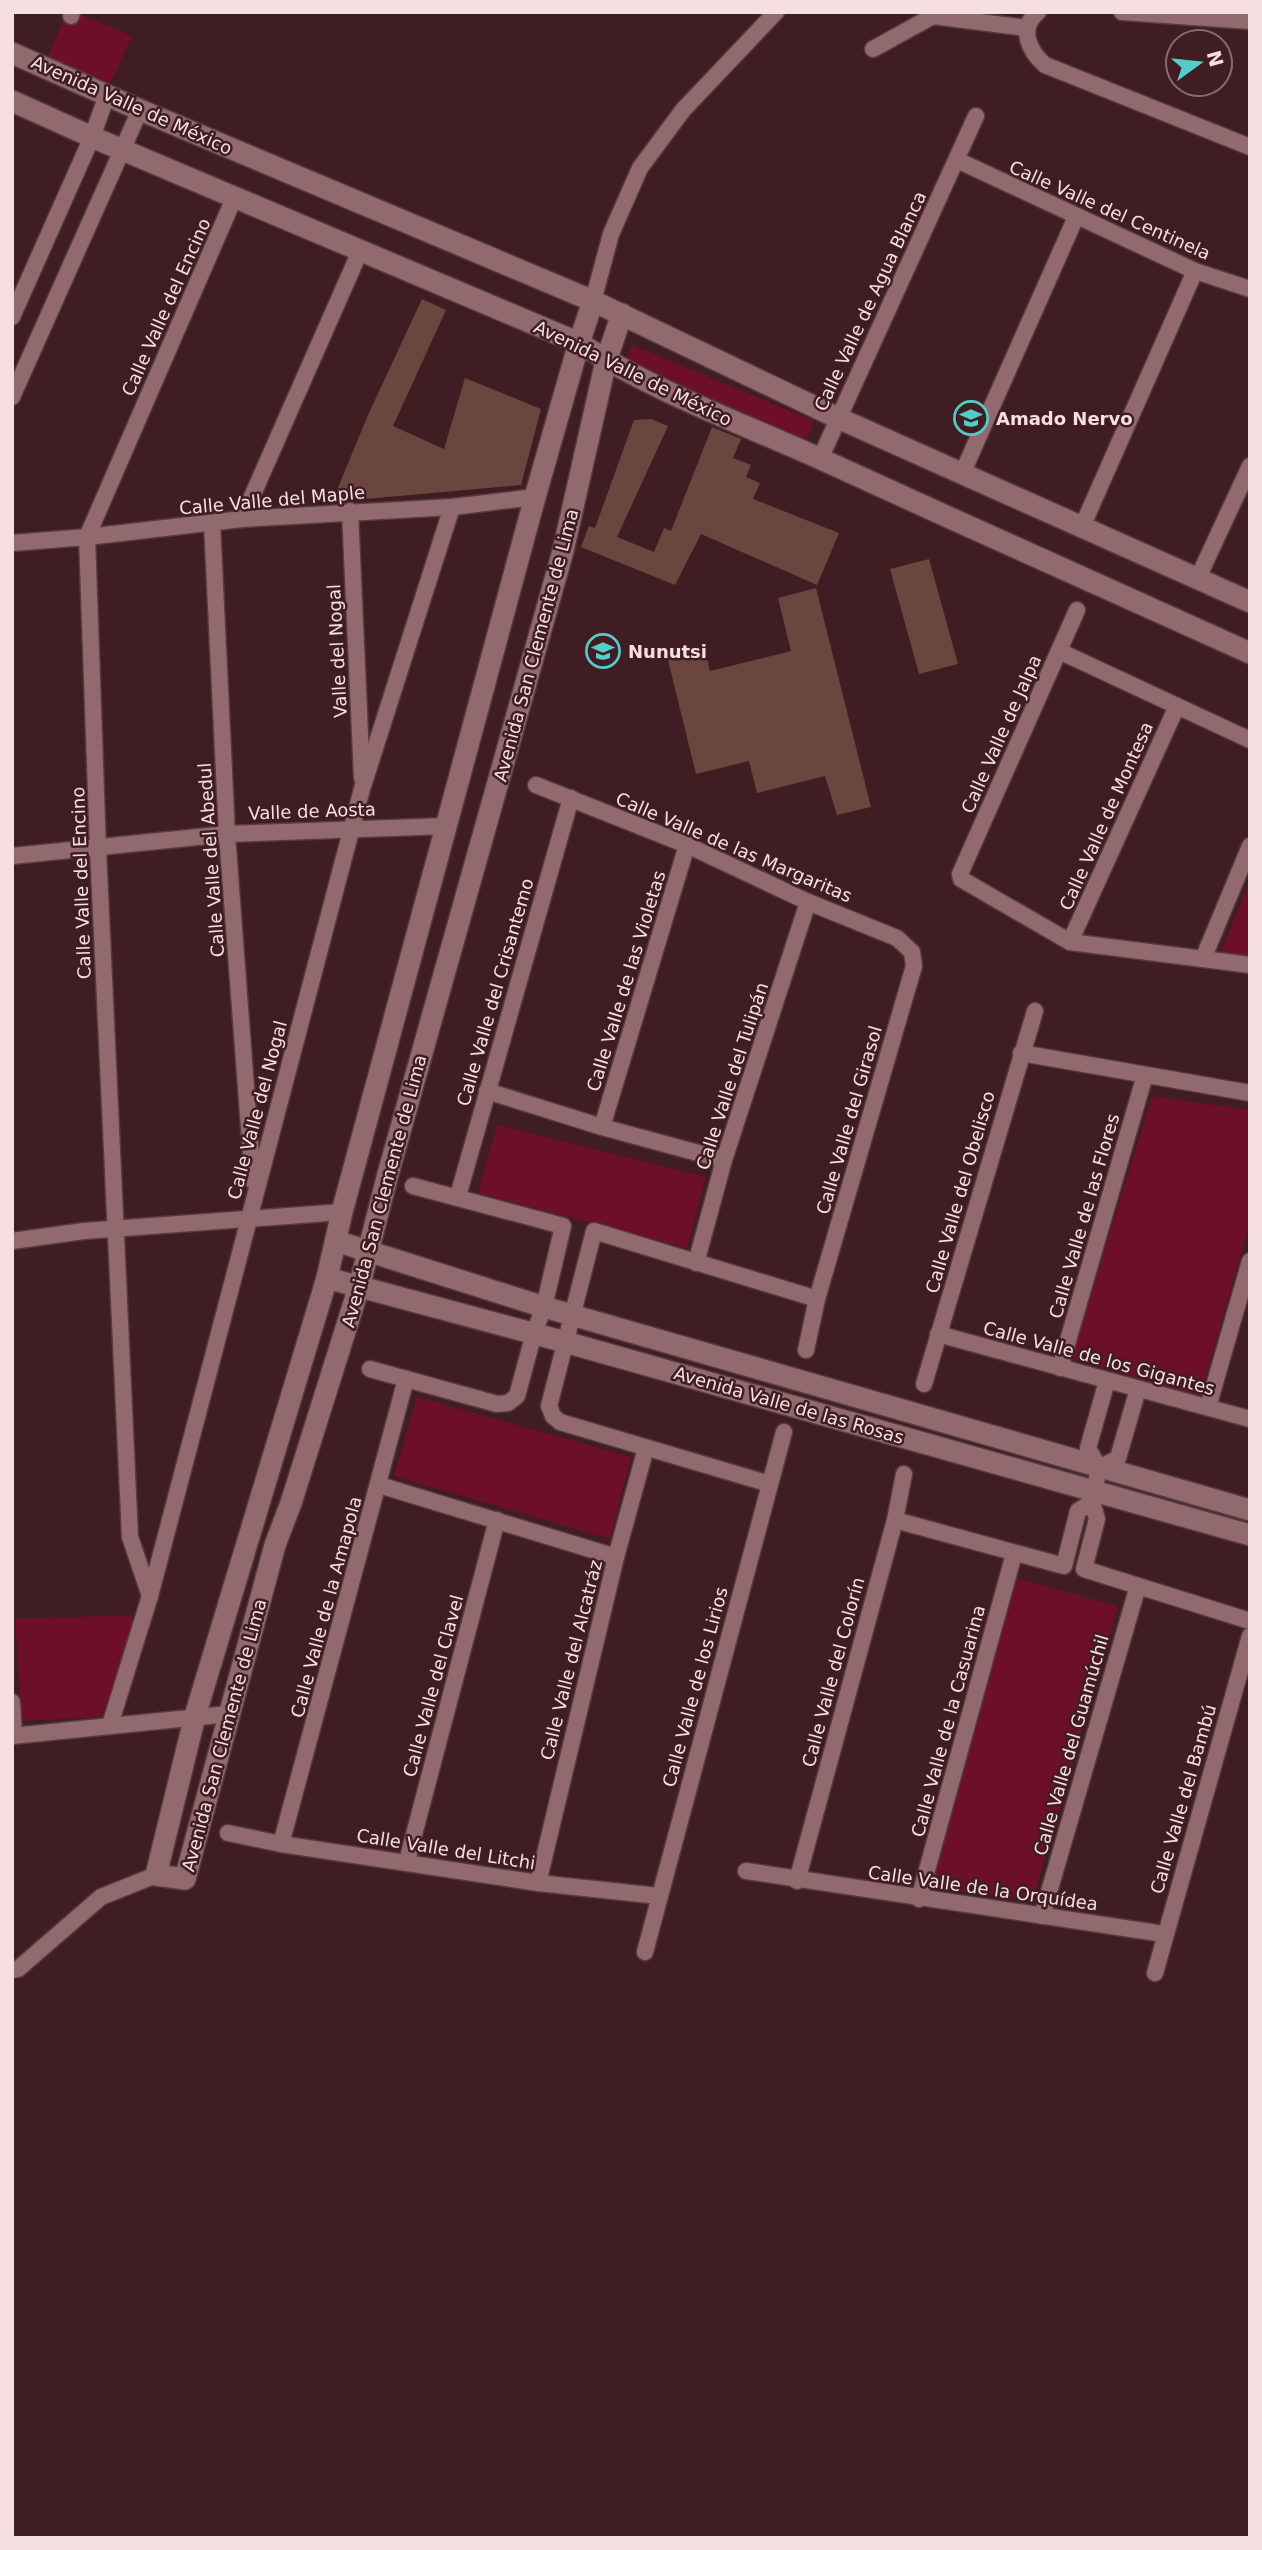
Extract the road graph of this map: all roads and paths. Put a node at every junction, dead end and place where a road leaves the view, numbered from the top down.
1 (776, 12) edge
2 (1038, 12) edge
3 (1122, 12) edge
4 (1250, 21) edge
5 (1027, 28) junction
6 (873, 49) dead end
7 (12, 53) edge
8 (107, 95) junction
9 (12, 101) edge
10 (140, 110) junction
11 (976, 116) dead end
12 (92, 137) junction
13 (1250, 147) edge
14 (123, 149) junction
15 (957, 160) junction
16 (235, 196) junction
17 (1076, 217) junction
18 (361, 249) junction
19 (1195, 271) junction
20 (1250, 289) edge
21 (593, 301) junction
22 (622, 314) junction
23 (12, 317) edge
24 (579, 343) junction
25 (606, 361) junction
26 (12, 397) edge
27 (838, 418) junction
28 (820, 459) junction
29 (1250, 466) edge
30 (962, 474) junction
31 (535, 497) junction
32 (452, 507) junction
33 (350, 511) junction
34 (242, 519) junction
35 (212, 523) junction
36 (1082, 527) junction
37 (87, 537) junction
38 (12, 543) edge
39 (1197, 580) junction
40 (1250, 602) edge
41 (1077, 610) dead end
42 (1059, 651) junction
43 (1250, 653) edge
44 (1177, 706) junction
45 (1250, 740) edge
46 (536, 785) dead end
47 (362, 789) junction
48 (571, 798) junction
49 (446, 825) junction
50 (353, 828) junction
51 (227, 834) junction
52 (687, 845) junction
53 (1250, 846) edge
54 (98, 849) junction
55 (12, 856) edge
56 (808, 902) junction
57 (1070, 942) junction
58 (912, 952) joint
59 (1203, 959) junction
60 (1250, 965) edge
61 (1035, 1011) dead end
62 (1021, 1053) junction
63 (1145, 1075) junction
64 (487, 1091) junction
65 (1250, 1093) edge
66 (602, 1127) junction
67 (724, 1160) junction
68 (413, 1186) dead end
69 (254, 1195) junction
70 (458, 1196) junction
71 (342, 1212) junction
72 (248, 1218) junction
73 (115, 1228) junction
74 (12, 1241) edge
75 (336, 1241) junction
76 (369, 1252) junction
77 (1250, 1261) edge
78 (696, 1263) junction
79 (327, 1278) junction
80 (359, 1287) junction
81 (817, 1299) junction
82 (544, 1307) junction
83 (573, 1315) junction
84 (534, 1333) junction
85 (939, 1334) junction
86 (565, 1342) junction
87 (806, 1350) dead end
88 (1060, 1368) junction
89 (370, 1369) dead end
90 (406, 1379) junction
91 (1107, 1381) junction
92 (924, 1384) dead end
93 (1138, 1389) junction
94 (1208, 1407) junction
95 (1250, 1419) edge
96 (784, 1432) dead end
97 (646, 1448) junction
98 (1099, 1468) junction
99 (904, 1474) dead end
100 (770, 1483) junction
101 (379, 1485) junction
102 (1092, 1497) junction
103 (1250, 1510) edge
104 (497, 1520) junction
105 (895, 1520) junction
106 (1250, 1535) edge
107 (1014, 1554) junction
108 (616, 1557) junction
109 (1138, 1586) junction
110 (149, 1596) junction
111 (1250, 1621) edge
112 (1250, 1636) edge
113 (12, 1702) edge
114 (229, 1714) junction
115 (195, 1716) junction
116 (110, 1726) junction
117 (13, 1735) edge
118 (228, 1833) dead end
119 (281, 1844) junction
120 (407, 1861) junction
121 (746, 1871) dead end
122 (156, 1875) junction
123 (797, 1881) junction
124 (538, 1883) junction
125 (659, 1896) junction
126 (919, 1899) junction
127 (1042, 1916) junction
128 (1164, 1934) junction
129 (645, 1952) dead end
130 (12, 1970) edge
131 (1155, 1973) dead end

1 - 21 street
2 - 5 street
3 - 4 street
5 - 6 street
5 - 13 street
7 - 8 street, Avenida Valle de México
8 - 10 street, Avenida Valle de México
8 - 12 street
9 - 12 street, Avenida Valle de México
10 - 14 street
10 - 21 street, Avenida Valle de México
11 - 15 street, Calle Valle de Agua Blanca
12 - 14 street, Avenida Valle de México
12 - 23 street
14 - 16 street, Avenida Valle de México
14 - 26 street
15 - 17 street, Calle Valle del Centinela
15 - 27 street, Calle Valle de Agua Blanca
16 - 18 street, Avenida Valle de México
16 - 37 street, Calle Valle del Encino
17 - 19 street, Calle Valle del Centinela
17 - 30 street
18 - 24 street, Avenida Valle de México
18 - 34 street
19 - 20 street, Calle Valle del Centinela
19 - 36 street
21 - 22 street, Avenida Valle de México
21 - 24 street, Avenida San Clemente de Lima
22 - 25 street, Avenida San Clemente de Lima
22 - 27 street, Avenida Valle de México
24 - 25 street, Avenida Valle de México
24 - 31 street, Avenida San Clemente de Lima
25 - 28 street, Avenida Valle de México
25 - 76 street, Avenida San Clemente de Lima
27 - 28 street, Calle Valle de Agua Blanca
27 - 30 street, Avenida Valle de México
28 - 43 street, Avenida Valle de México
29 - 39 street
30 - 36 street, Avenida Valle de México
31 - 32 street, Calle Valle del Maple
31 - 49 street, Avenida San Clemente de Lima
32 - 33 street, Calle Valle del Maple
32 - 47 street, Calle Valle del Nogal
33 - 34 street, Calle Valle del Maple
33 - 47 street, Valle del Nogal
34 - 35 street, Calle Valle del Maple
35 - 37 street, Calle Valle del Maple
35 - 51 street, Calle Valle del Abedul
36 - 39 street, Avenida Valle de México
37 - 38 street, Calle Valle del Maple
37 - 54 street, Calle Valle del Encino
39 - 40 street, Avenida Valle de México
41 - 42 street, Calle Valle de Jalpa
42 - 44 street
42 - 57 street, Calle Valle de Jalpa
44 - 45 street
44 - 57 street, Calle Valle de Montesa
46 - 48 street, Calle Valle de las Margaritas
47 - 50 street, Calle Valle del Nogal
48 - 52 street, Calle Valle de las Margaritas
48 - 64 street, Calle Valle del Crisantemo
49 - 50 street, Valle de Aosta
49 - 71 street, Avenida San Clemente de Lima
50 - 51 street, Valle de Aosta
50 - 69 street, Calle Valle del Nogal
51 - 54 street, Valle de Aosta
51 - 69 street, Calle Valle del Abedul
52 - 56 street, Calle Valle de las Margaritas
52 - 66 street, Calle Valle de las Violetas
53 - 59 street
54 - 55 street, Valle de Aosta
54 - 73 street, Calle Valle del Encino
56 - 58 street, Calle Valle de las Margaritas
56 - 67 street, Calle Valle del Tulipán
57 - 59 street
58 - 81 street, Calle Valle del Girasol
59 - 60 street
61 - 62 street, Calle Valle del Obelisco
62 - 63 street
62 - 85 street, Calle Valle del Obelisco
63 - 65 street
63 - 88 street, Calle Valle de las Flores
64 - 66 street
64 - 70 street, Calle Valle del Crisantemo
66 - 67 street
67 - 78 street, Calle Valle del Tulipán
68 - 70 street
69 - 72 street, Calle Valle del Nogal
70 - 82 street
71 - 72 street
71 - 75 street, Avenida San Clemente de Lima
72 - 73 street
72 - 110 street, Calle Valle del Nogal
73 - 74 street
73 - 110 street, Calle Valle del Encino
75 - 76 street, Avenida Valle de las Rosas
75 - 79 street, Avenida San Clemente de Lima
76 - 80 street, Avenida San Clemente de Lima
76 - 82 street, Avenida Valle de las Rosas
77 - 94 street
78 - 81 street
78 - 83 street
79 - 80 street, Avenida Valle de las Rosas
79 - 115 street, Avenida San Clemente de Lima
80 - 84 street, Avenida Valle de las Rosas
80 - 114 street, Avenida San Clemente de Lima
81 - 87 street, Calle Valle del Girasol
82 - 83 street, Avenida Valle de las Rosas
82 - 84 street
83 - 86 street
83 - 98 street, Avenida Valle de las Rosas
84 - 86 street, Avenida Valle de las Rosas
84 - 90 street
85 - 88 street, Calle Valle de los Gigantes
85 - 92 street, Calle Valle del Obelisco
86 - 97 street
86 - 102 street, Avenida Valle de las Rosas
88 - 91 street, Calle Valle de los Gigantes
89 - 90 street
90 - 101 street, Calle Valle de la Amapola
91 - 93 street, Calle Valle de los Gigantes
91 - 98 street
93 - 94 street, Calle Valle de los Gigantes
93 - 98 street
94 - 95 street, Calle Valle de los Gigantes
96 - 100 street, Calle Valle de los Lirios
97 - 100 street
97 - 108 street, Calle Valle del Alcatráz
98 - 102 street
98 - 103 street, Avenida Valle de las Rosas
99 - 105 street, Calle Valle del Colorín
100 - 125 street, Calle Valle de los Lirios
101 - 104 street
101 - 119 street, Calle Valle de la Amapola
102 - 106 street, Avenida Valle de las Rosas
102 - 107 street
102 - 109 street
104 - 108 street
104 - 120 street, Calle Valle del Clavel
105 - 107 street
105 - 123 street, Calle Valle del Colorín
107 - 126 street, Calle Valle de la Casuarina
108 - 124 street, Calle Valle del Alcatráz
109 - 111 street
109 - 127 street, Calle Valle del Guamúchil
110 - 116 street, Calle Valle del Nogal
112 - 128 street, Calle Valle del Bambú
113 - 117 street
114 - 115 street
114 - 122 street, Avenida San Clemente de Lima
115 - 116 street
115 - 122 street, Avenida San Clemente de Lima
116 - 117 street
118 - 119 street, Calle Valle del Litchi
119 - 120 street, Calle Valle del Litchi
120 - 124 street, Calle Valle del Litchi
121 - 123 street, Calle Valle de la Orquídea
122 - 130 street
123 - 126 street, Calle Valle de la Orquídea
124 - 125 street, Calle Valle del Litchi
125 - 129 street, Calle Valle de los Lirios
126 - 127 street, Calle Valle de la Orquídea
127 - 128 street, Calle Valle de la Orquídea
128 - 131 street, Calle Valle del Bambú

